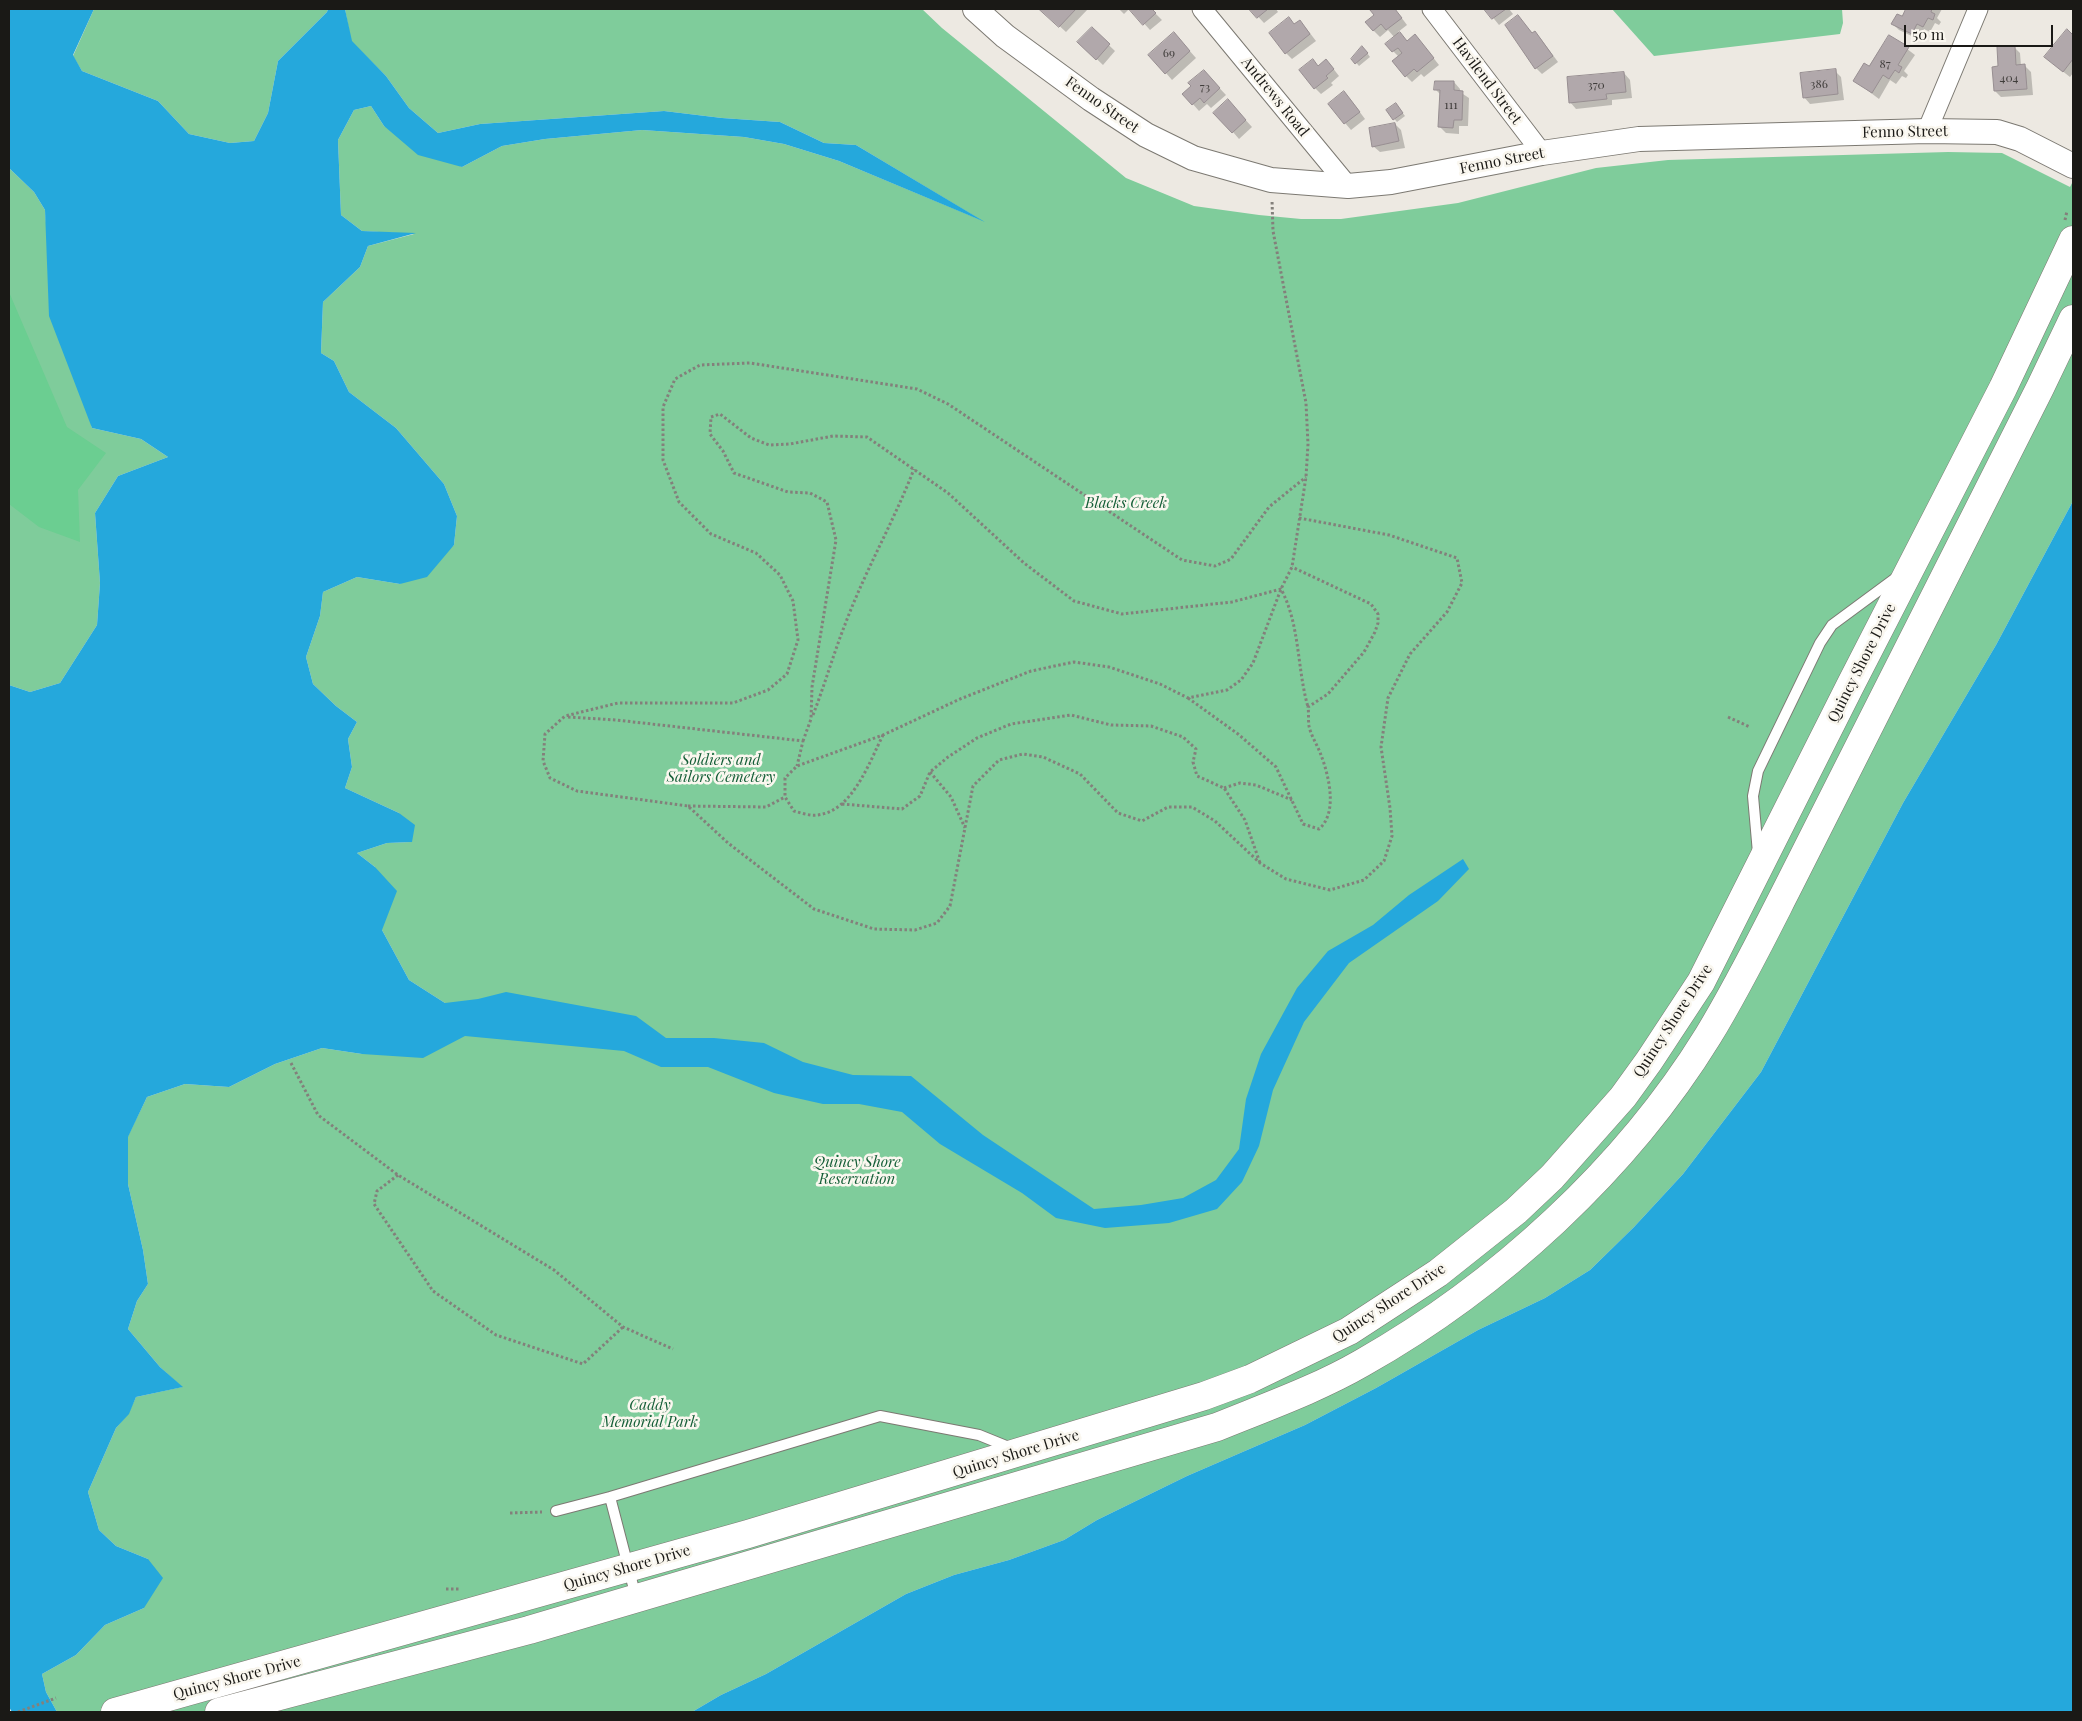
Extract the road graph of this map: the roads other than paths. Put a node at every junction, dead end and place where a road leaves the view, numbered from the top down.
1 (975, 9) edge
2 (1202, 9) edge
3 (1432, 9) edge
4 (1978, 9) edge
5 (1927, 130) junction
6 (1542, 153) junction
7 (2073, 166) edge
8 (1348, 186) junction
9 (2068, 234) edge
10 (2073, 319) edge
11 (1912, 566) junction
12 (1759, 868) junction
13 (1021, 1452) junction
14 (610, 1497) junction
15 (556, 1511) road end
16 (628, 1568) junction
17 (636, 1598) junction
18 (114, 1712) edge
19 (219, 1712) edge

1 - 8 street, Fenno Street
2 - 8 street, Andrews Road
3 - 6 street, Havilend Street
4 - 5 street
5 - 6 street, Fenno Street
5 - 7 street, Fenno Street
6 - 8 street, Fenno Street
9 - 11 main road, Quincy Shore Drive
10 - 17 main road, Quincy Shore Drive
11 - 12 main road, Quincy Shore Drive
11 - 12 lane
12 - 13 main road, Quincy Shore Drive
13 - 14 lane
13 - 16 main road, Quincy Shore Drive
14 - 15 lane
14 - 16 lane
16 - 17 lane
16 - 18 main road, Quincy Shore Drive
17 - 19 main road, Quincy Shore Drive

